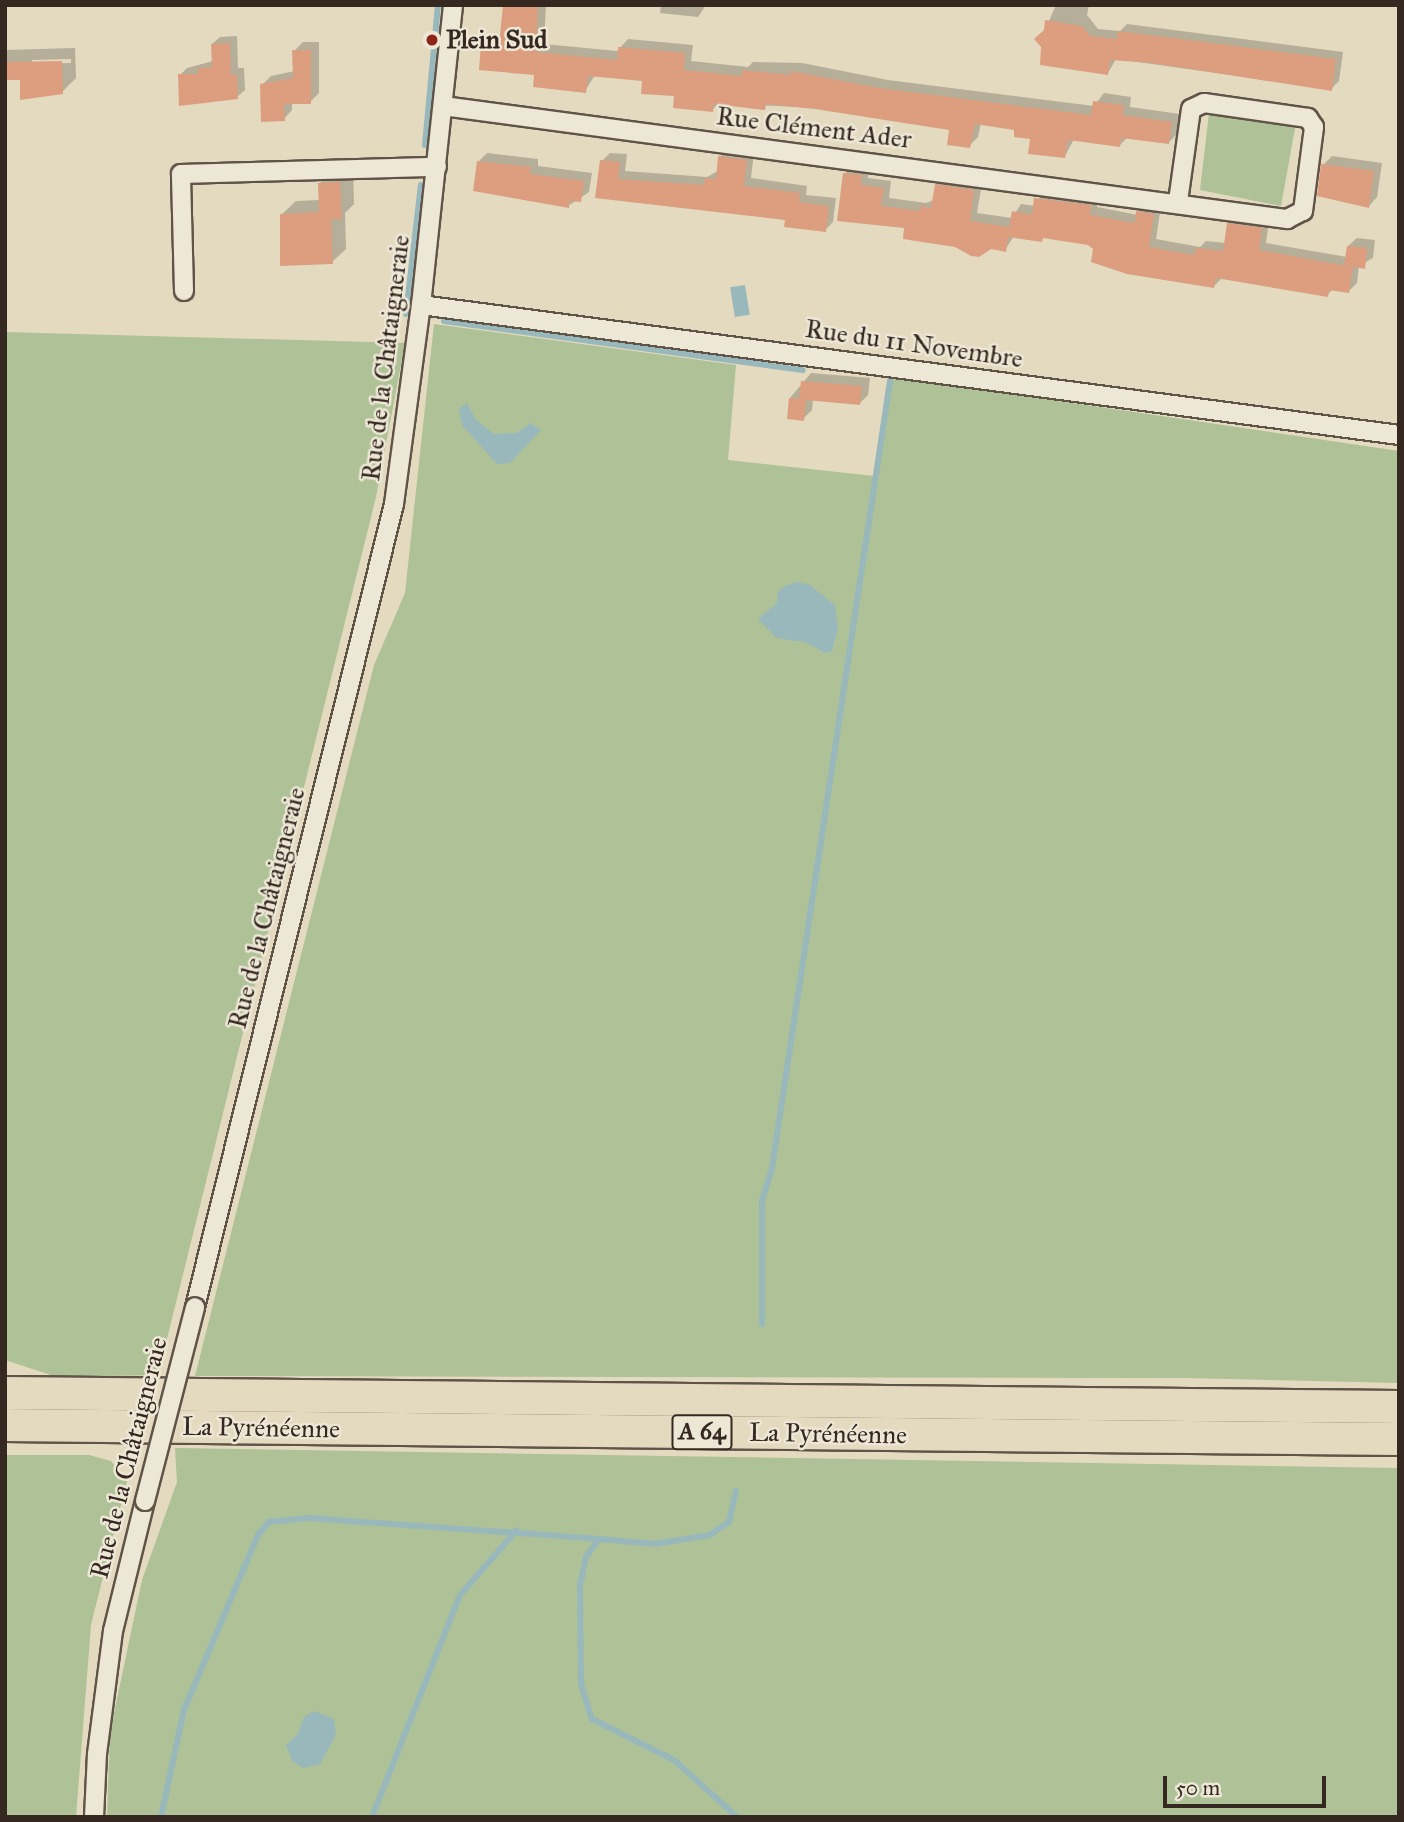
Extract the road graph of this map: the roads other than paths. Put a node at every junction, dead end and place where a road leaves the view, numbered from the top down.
1 (453, 5) edge
2 (443, 106) junction
3 (436, 167) junction
4 (1178, 202) junction
5 (184, 291) dead end
6 (421, 305) junction
7 (1399, 435) edge
8 (5, 1393) edge
9 (1399, 1407) edge
10 (5, 1425) edge
11 (1399, 1439) edge
12 (94, 1817) edge

1 - 2 street, Rue de la Châtaigneraie
2 - 3 street, Rue de la Châtaigneraie
2 - 4 street, Rue Clément Ader
3 - 5 street
3 - 6 street, Rue de la Châtaigneraie
4 - 4 street, Rue Clément Ader
6 - 7 street, Rue du 11 Novembre
6 - 12 street, Rue de la Châtaigneraie, bridge
8 - 9 highway, La Pyrénéenne / A 64
10 - 11 highway, La Pyrénéenne / A 64

